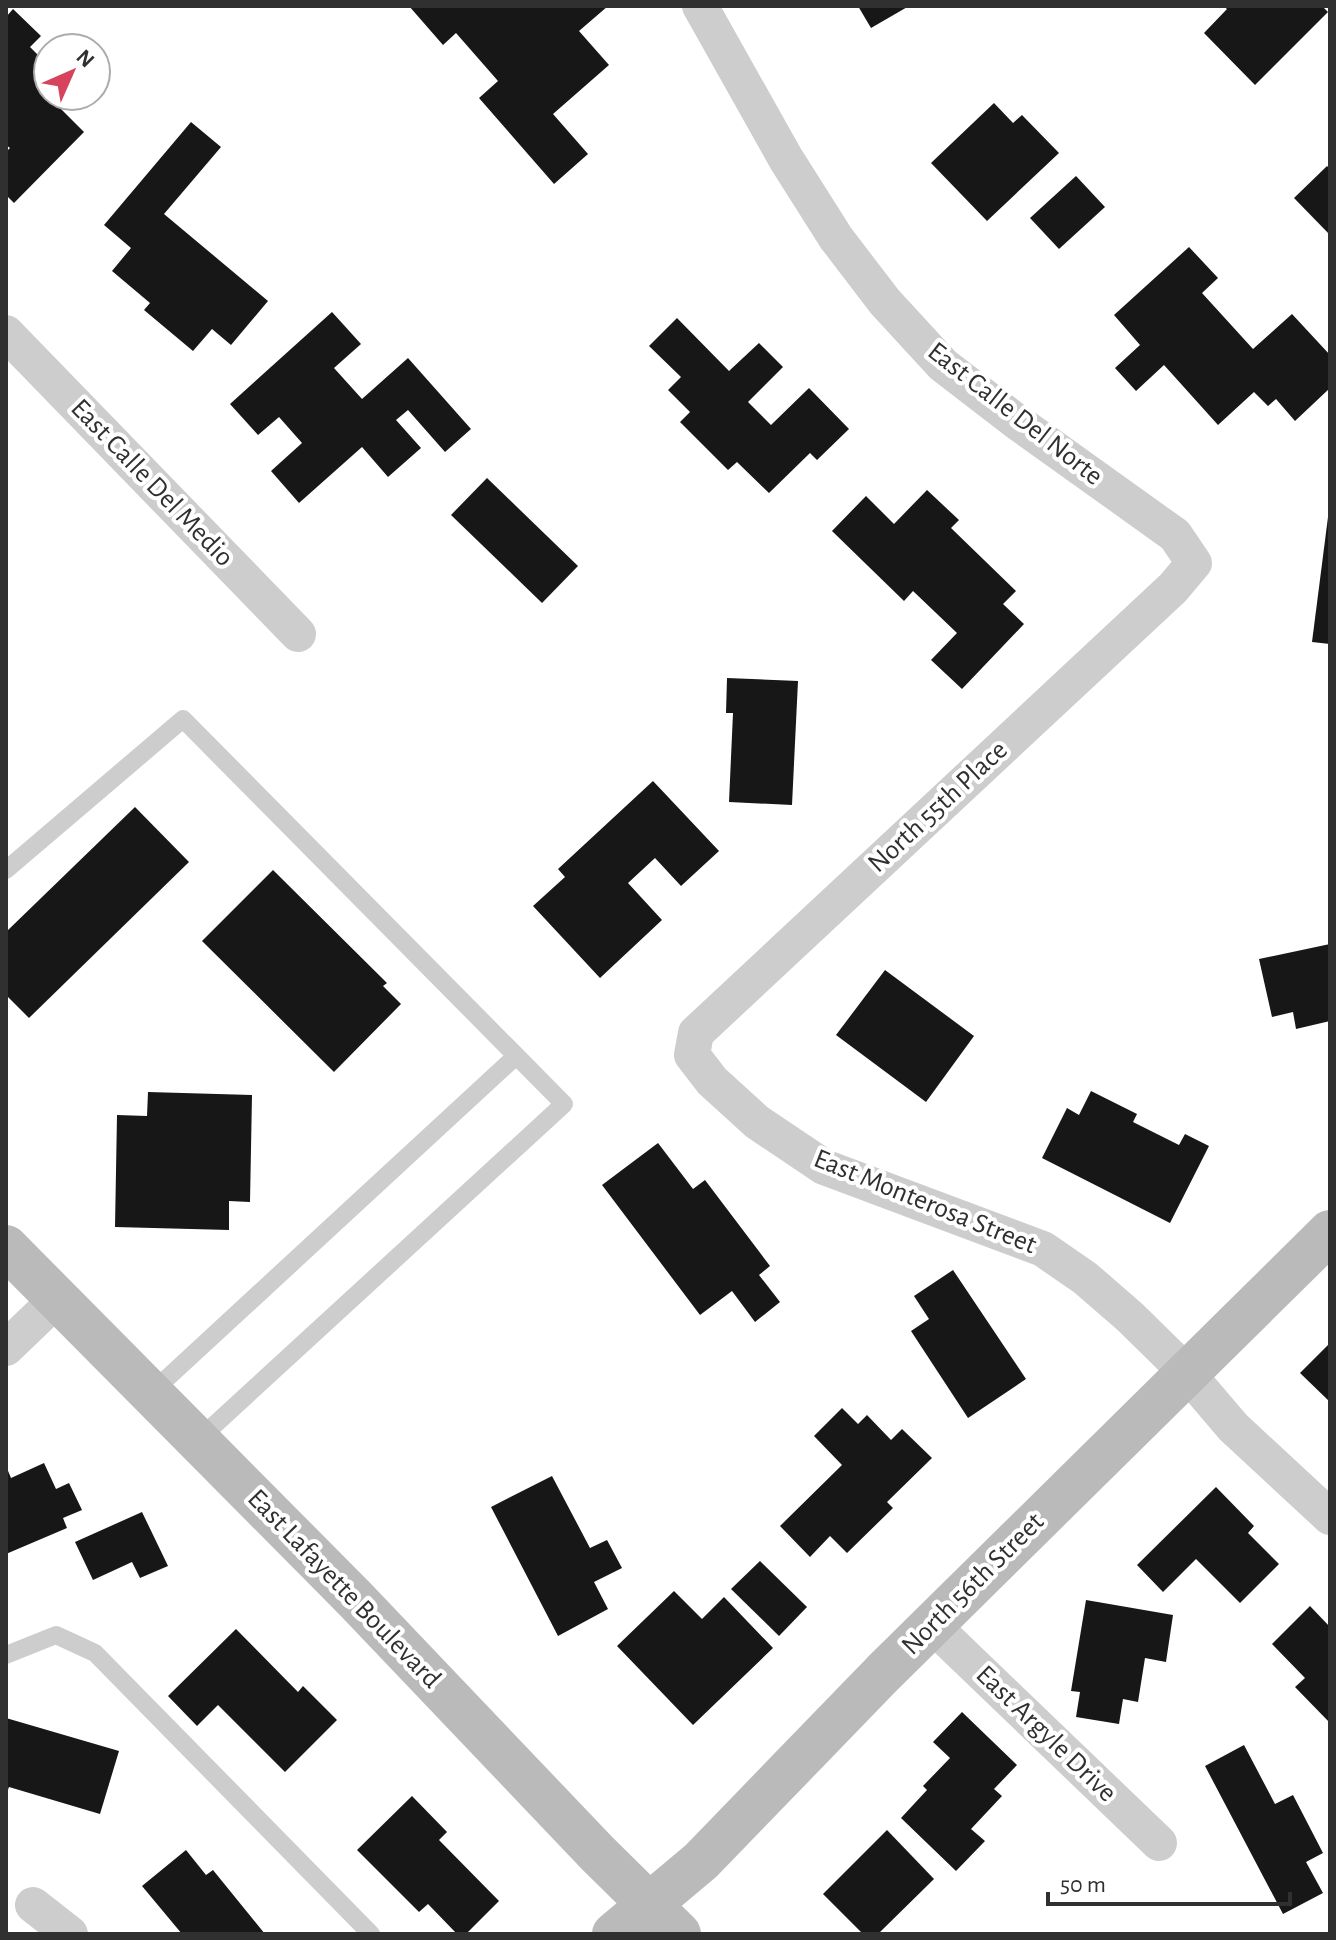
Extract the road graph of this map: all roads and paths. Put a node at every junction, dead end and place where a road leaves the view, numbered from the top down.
1 (700, 6) edge
2 (6, 333) edge
3 (1194, 563) joint
4 (298, 634) dead end
5 (6, 870) edge
6 (692, 1055) joint
7 (516, 1056) junction
8 (1330, 1232) edge
9 (6, 1247) edge
10 (57, 1299) junction
11 (6, 1348) edge
12 (1187, 1373) junction
13 (151, 1393) junction
14 (198, 1440) junction
15 (1330, 1517) edge
16 (932, 1625) junction
17 (6, 1655) edge
18 (1159, 1843) dead end
19 (33, 1905) dead end
20 (664, 1919) edge
21 (70, 1934) edge
22 (371, 1934) edge
23 (614, 1934) edge

1 - 3 street, East Calle Del Norte
2 - 4 street, East Calle Del Medio
3 - 6 street, North 55th Place
5 - 7 lane
6 - 12 street, East Monterosa Street
7 - 13 lane
7 - 14 lane
8 - 12 main road, North 56th Street
9 - 10 main road, East Lafayette Boulevard
10 - 11 street
10 - 13 main road, East Lafayette Boulevard
12 - 15 street, East Monterosa Street
12 - 16 main road, North 56th Street
13 - 14 main road, East Lafayette Boulevard
14 - 20 main road, East Lafayette Boulevard
16 - 18 street, East Argyle Drive
16 - 20 main road, North 56th Street
17 - 22 lane
19 - 21 street
20 - 23 main road, North 56th Street

